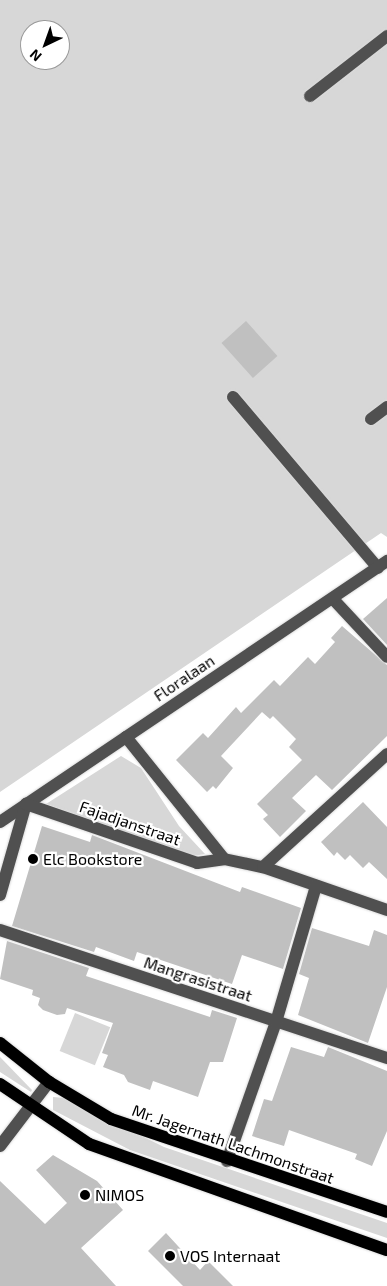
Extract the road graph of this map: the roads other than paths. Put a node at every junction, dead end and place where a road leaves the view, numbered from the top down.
1 (387, 36) edge
2 (310, 96) dead end
3 (233, 397) dead end
4 (387, 407) edge
5 (371, 419) dead end
6 (382, 565) edge
7 (333, 598) junction
8 (387, 657) edge
9 (126, 737) junction
10 (387, 754) edge
11 (26, 804) junction
12 (0, 822) edge
13 (224, 859) junction
14 (263, 868) junction
15 (316, 886) junction
16 (0, 895) edge
17 (387, 910) edge
18 (0, 930) edge
19 (276, 1022) junction
20 (0, 1042) edge
21 (387, 1058) edge
22 (49, 1082) junction
23 (0, 1084) edge
24 (30, 1106) junction
25 (0, 1146) edge
26 (227, 1161) junction
27 (387, 1212) edge
28 (387, 1250) edge

1 - 2 street
3 - 6 street
4 - 5 street
6 - 7 street, Floralaan
7 - 8 street
7 - 9 street, Floralaan
9 - 11 street, Floralaan
9 - 13 street, Fajadjanstraat
10 - 14 street
11 - 12 street, Floralaan
11 - 13 street, Fajadjanstraat
11 - 16 street
13 - 14 street, Fajadjanstraat
14 - 15 street, Fajadjanstraat
15 - 17 street, Fajadjanstraat
15 - 19 street
18 - 19 street, Mangrasistraat
19 - 21 street, Mangrasistraat
19 - 26 street
20 - 22 main road, Mr. Jagernath Lachmonstraat
22 - 24 street
22 - 26 main road, Mr. Jagernath Lachmonstraat
23 - 24 main road
24 - 25 street
24 - 28 main road
26 - 27 main road, Mr. Jagernath Lachmonstraat

